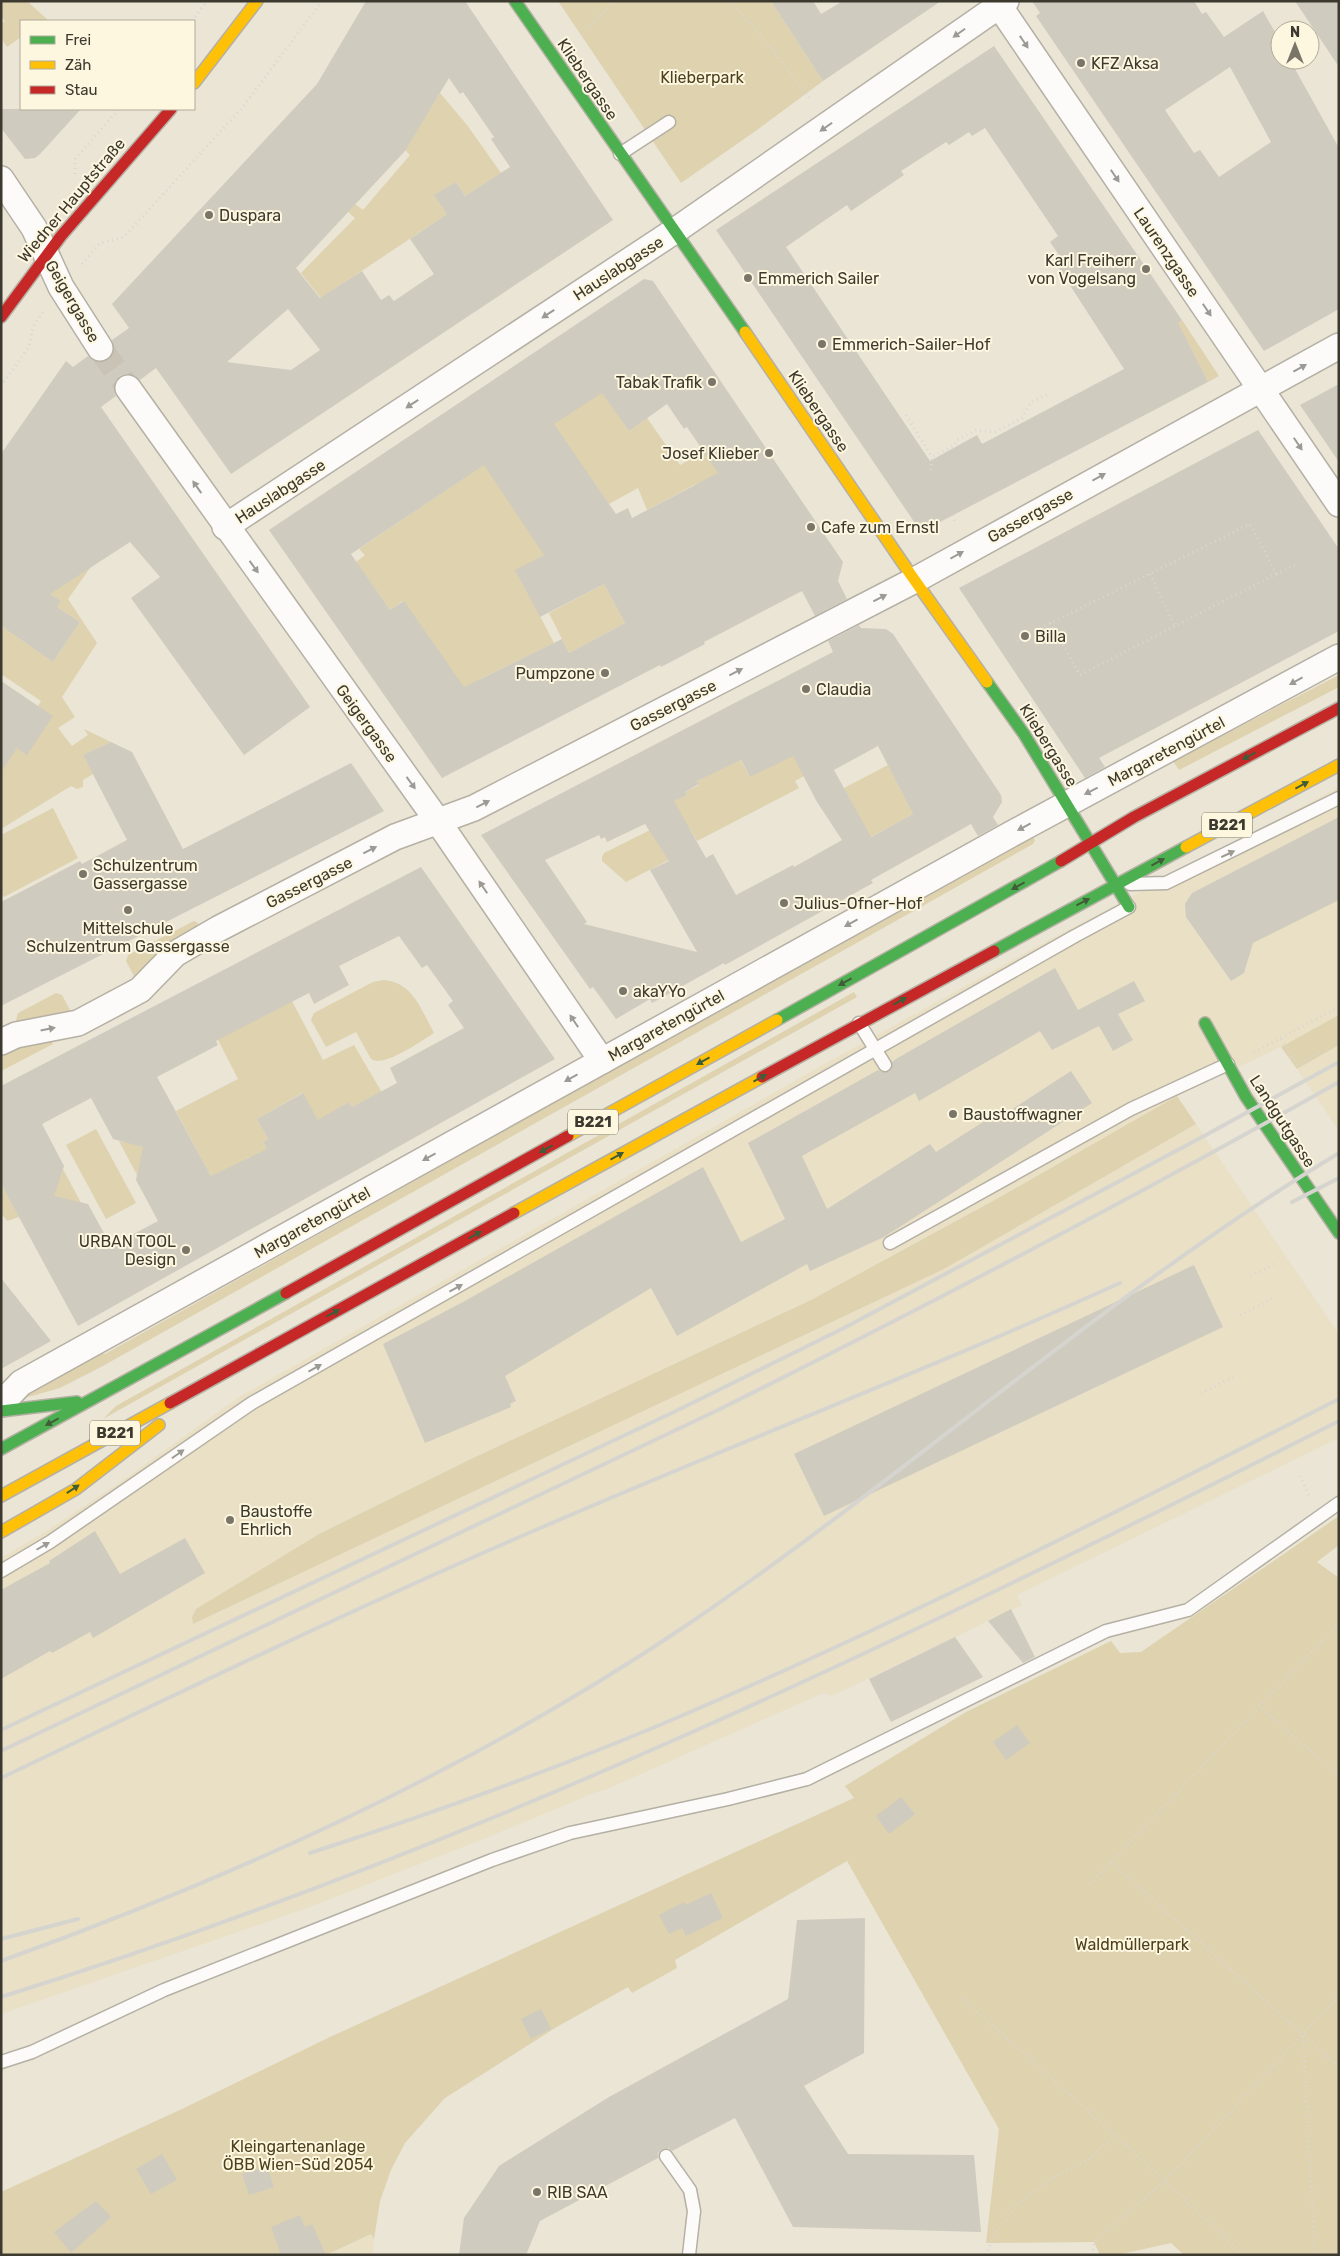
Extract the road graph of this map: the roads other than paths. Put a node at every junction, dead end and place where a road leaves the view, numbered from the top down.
1 (257, 1) edge
2 (516, 1) edge
3 (1000, 3) edge
4 (195, 82) edge
5 (170, 110) edge
6 (669, 122) dead end
7 (620, 154) junction
8 (1, 179) edge
9 (676, 230) junction
10 (45, 255) junction
11 (1, 316) edge
12 (1339, 346) edge
13 (100, 348) tunnel mouth
14 (128, 388) tunnel mouth
15 (1261, 389) junction
16 (1339, 504) edge
17 (226, 527) junction
18 (915, 580) junction
19 (1339, 657) edge
20 (1339, 708) edge
21 (1339, 765) edge
22 (1339, 798) edge
23 (1067, 804) junction
24 (437, 820) junction
25 (1090, 843) junction
26 (1116, 885) junction
27 (1129, 907) joint
28 (859, 1023) junction
29 (1205, 1023) dead end
30 (1, 1042) edge
31 (876, 1050) junction
32 (602, 1061) junction
33 (1228, 1064) junction
34 (885, 1065) dead end
35 (1339, 1233) edge
36 (890, 1243) dead end
37 (229, 1371) junction
38 (95, 1399) junction
39 (1, 1404) edge
40 (1, 1411) edge
41 (1, 1448) edge
42 (1, 1496) edge
43 (1339, 1503) edge
44 (1, 1532) edge
45 (1, 1570) edge
46 (1, 2062) edge
47 (666, 2156) dead end
48 (688, 2255) edge

1 - 4 main road
2 - 7 main road, Kliebergasse
3 -> 9 street, Hauslabgasse
3 -> 15 street, Laurenzgasse
5 - 10 main road, Wiedner Hauptstraße
6 - 7 lane
7 - 9 main road, Kliebergasse
8 - 10 street, Geigergasse
9 -> 17 street, Hauslabgasse
9 - 18 main road, Kliebergasse
10 - 11 main road, Wiedner Hauptstraße
10 - 13 street, Geigergasse
15 -> 12 street, Gassergasse
17 -> 14 street, Geigergasse
15 -> 16 street, Laurenzgasse
18 -> 15 street, Gassergasse
17 -> 24 street, Geigergasse
18 - 23 main road, Kliebergasse
24 -> 18 street, Gassergasse
19 -> 23 street, Margaretengürtel
20 -> 25 main road, B221
26 -> 21 main road, B221
26 -> 22 lane
23 - 25 main road, Kliebergasse
23 -> 32 street, Margaretengürtel
30 -> 24 street, Gassergasse
32 -> 24 street, Geigergasse
25 - 26 main road
25 -> 38 main road, B221
26 - 27 main road
28 -> 26 main road, B221
27 - 31 lane
28 - 31 lane
37 -> 28 main road, B221
29 - 33 main road, Landgutgasse
31 - 34 lane
45 -> 31 lane
32 -> 39 street, Margaretengürtel
33 - 35 main road, Landgutgasse
33 - 36 lane
37 - 42 main road, B221
44 -> 37 main road
38 - 40 main road, B221
38 -> 41 main road, B221
43 - 46 lane
47 - 48 lane

